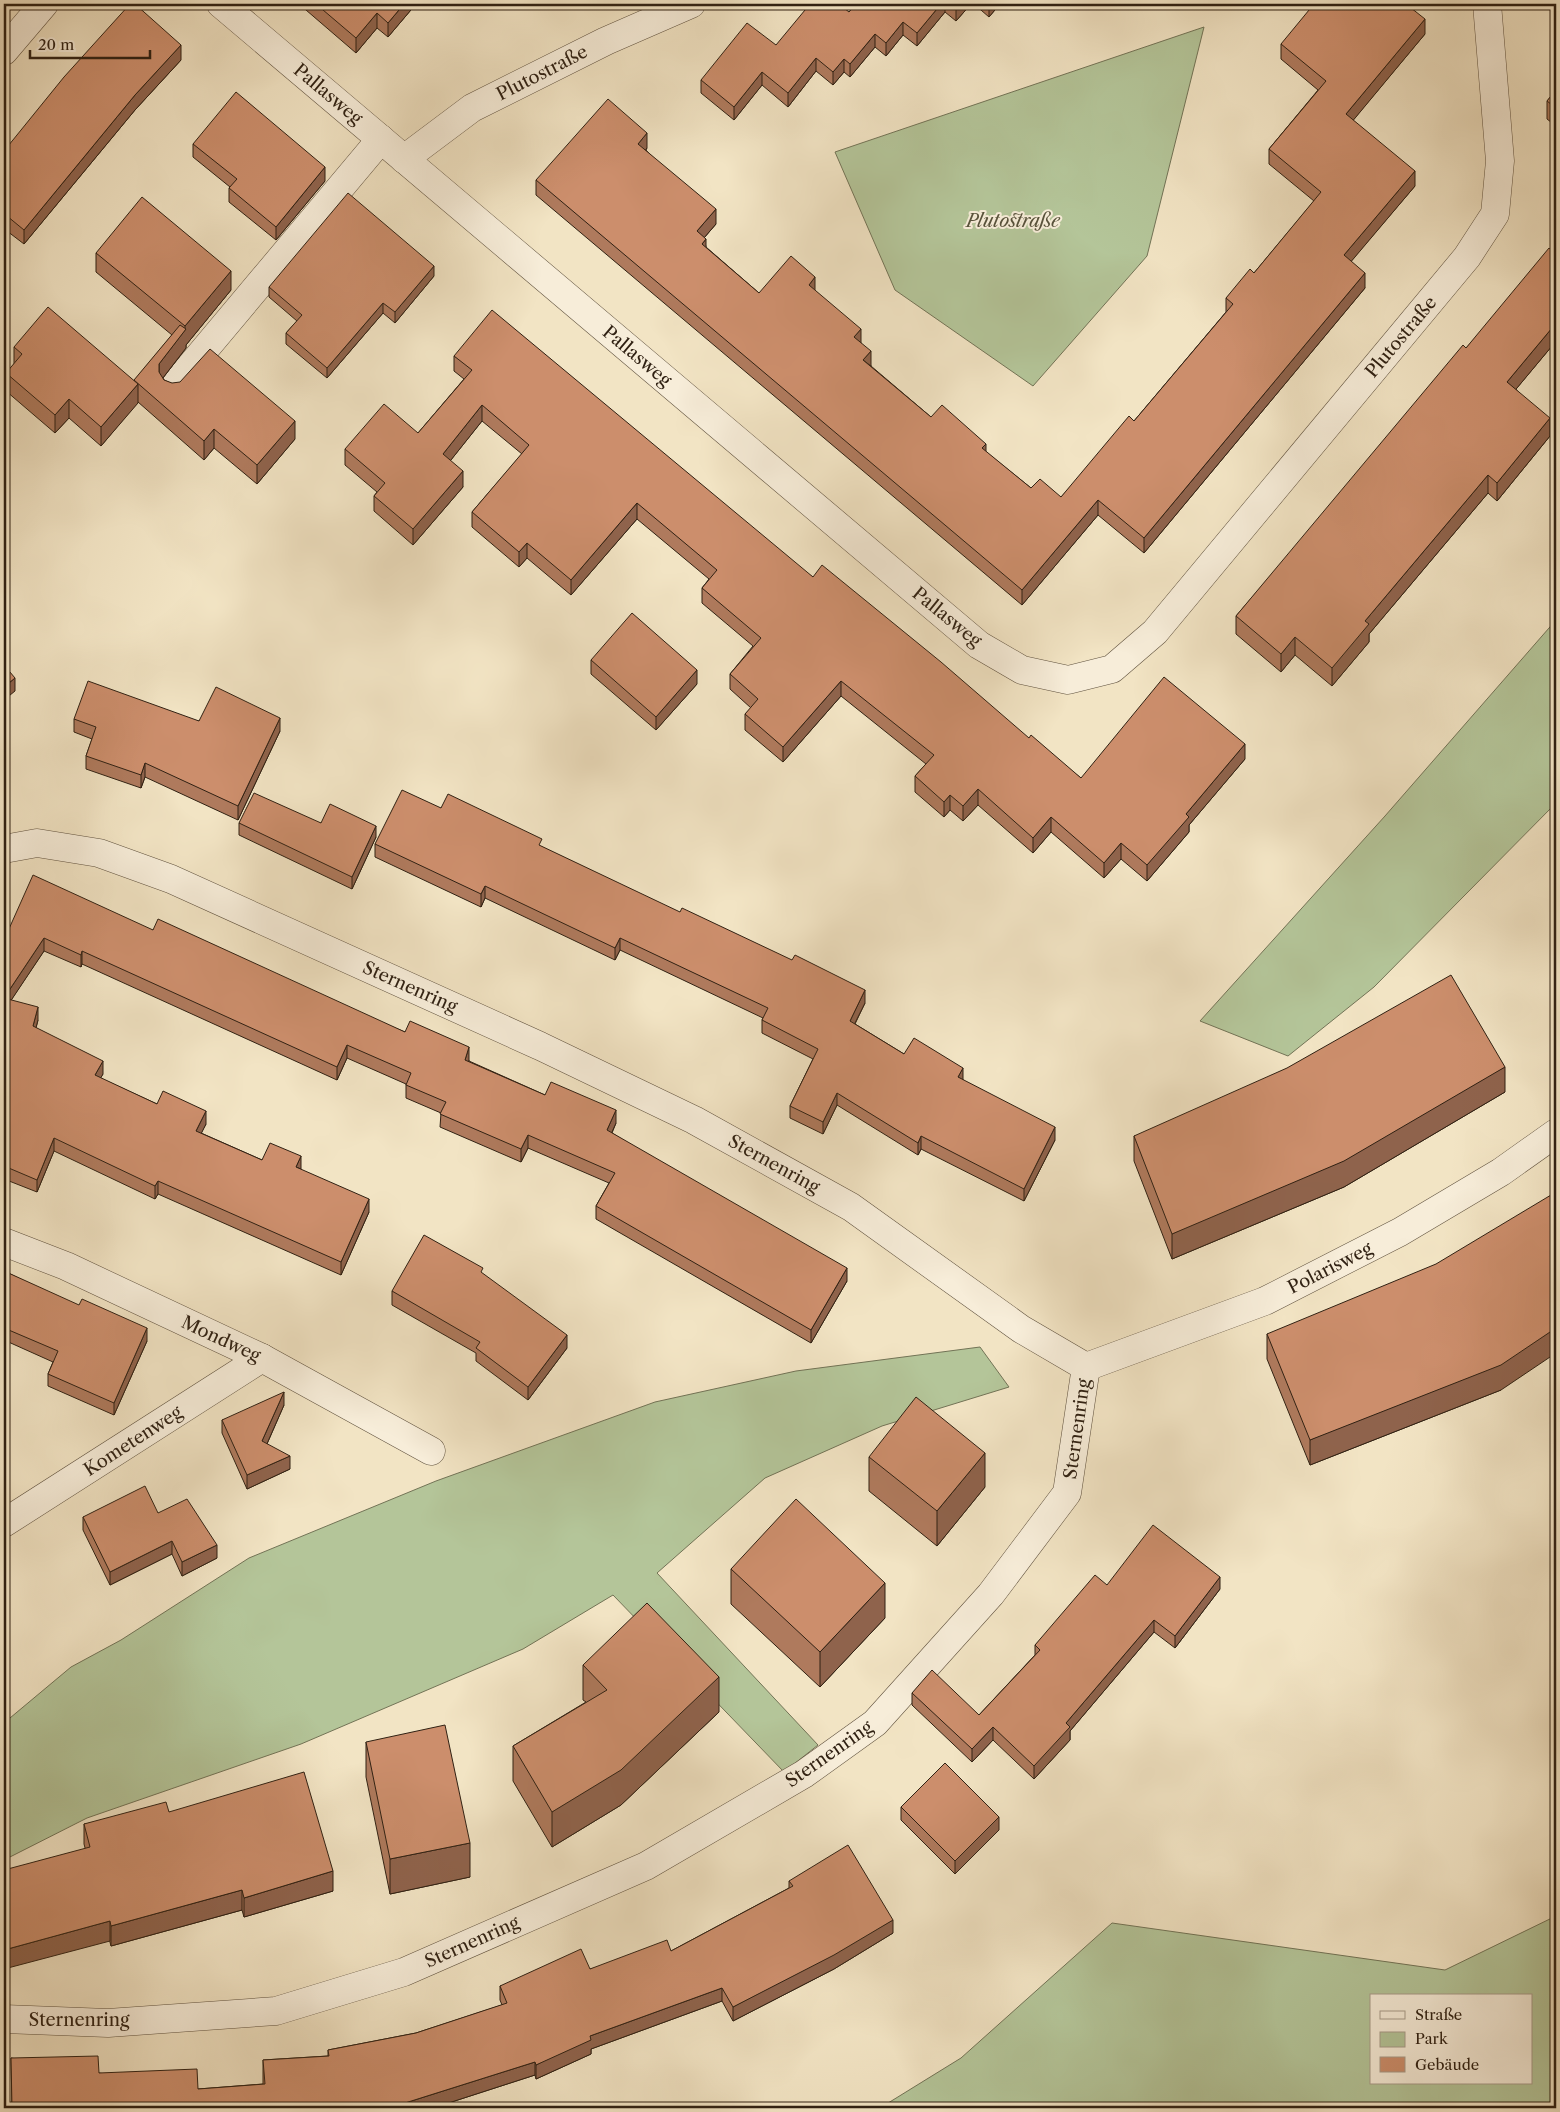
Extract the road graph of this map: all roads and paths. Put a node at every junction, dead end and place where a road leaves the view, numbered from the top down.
1 (44, 4) edge
2 (221, 4) edge
3 (691, 4) edge
4 (1487, 4) edge
5 (4, 51) edge
6 (381, 140) junction
7 (404, 159) junction
8 (174, 386) edge
9 (1068, 680) joint
10 (4, 849) edge
11 (1556, 1133) edge
12 (4, 1242) edge
13 (262, 1358) junction
14 (1086, 1367) junction
15 (431, 1451) dead end
16 (4, 1523) edge
17 (4, 2019) edge

1 - 5 street
2 - 6 street, Pallasweg
3 - 7 street, Plutostraße
4 - 9 street, Plutostraße
6 - 7 street, Pallasweg
6 - 8 street
7 - 9 street, Pallasweg
10 - 14 street, Sternenring
11 - 14 street, Polarisweg
12 - 13 street, Mondweg
13 - 15 street, Mondweg
13 - 16 street, Kometenweg
14 - 17 street, Sternenring

